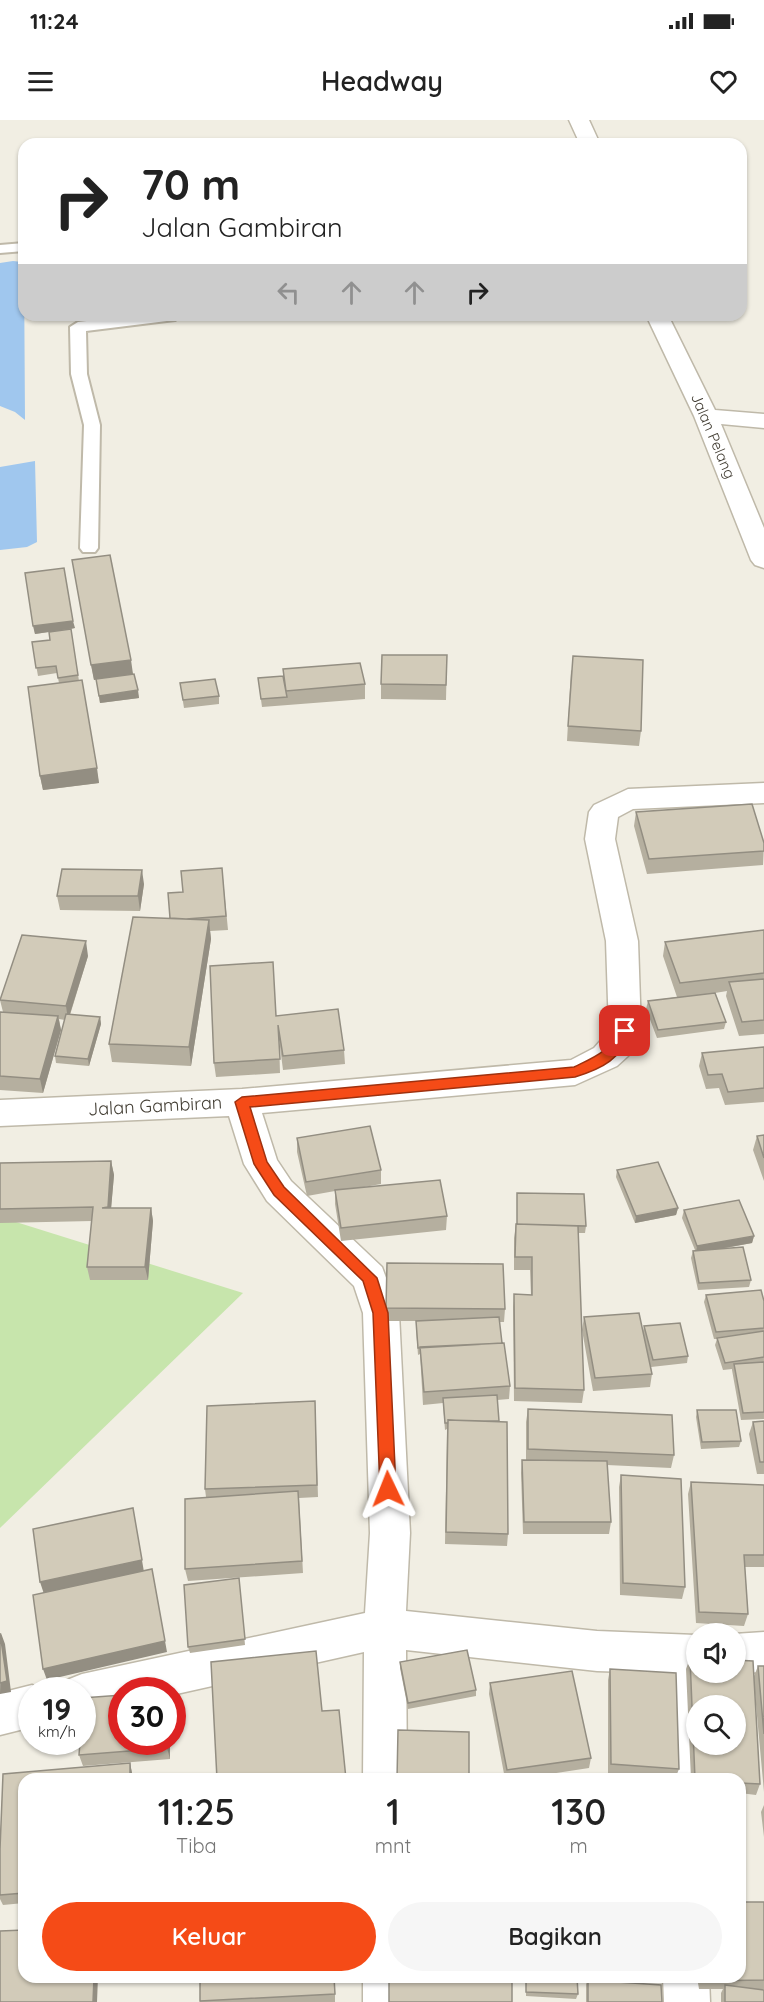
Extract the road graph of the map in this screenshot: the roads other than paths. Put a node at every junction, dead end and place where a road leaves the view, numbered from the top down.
1 (579, 120) edge
2 (587, 138) edge
3 (18, 248) edge
4 (0, 249) edge
5 (77, 321) edge
6 (660, 321) edge
7 (706, 416) junction
8 (764, 421) edge
9 (89, 548) dead end
10 (764, 560) edge
11 (764, 793) edge
12 (242, 1102) junction
13 (0, 1113) edge
14 (385, 1628) junction
15 (764, 1652) edge
16 (746, 1653) edge
17 (686, 1655) edge
18 (687, 1683) edge
19 (96, 1692) edge
20 (18, 1710) edge
21 (0, 1714) edge
22 (385, 1773) edge
23 (682, 1773) edge
24 (386, 1983) edge
25 (686, 1983) edge
26 (386, 2002) edge
27 (687, 2002) edge

1 - 2 street
3 - 4 lane
5 - 9 lane
6 - 7 street, Jalan Pelang
7 - 8 street
7 - 10 street, Jalan Pelang
11 - 12 street, Jalan Gambiran
12 - 13 street, Jalan Gambiran
12 - 14 street
14 - 17 street
14 - 19 street
14 - 22 street
15 - 16 street
18 - 23 street
20 - 21 street
24 - 26 street
25 - 27 street

